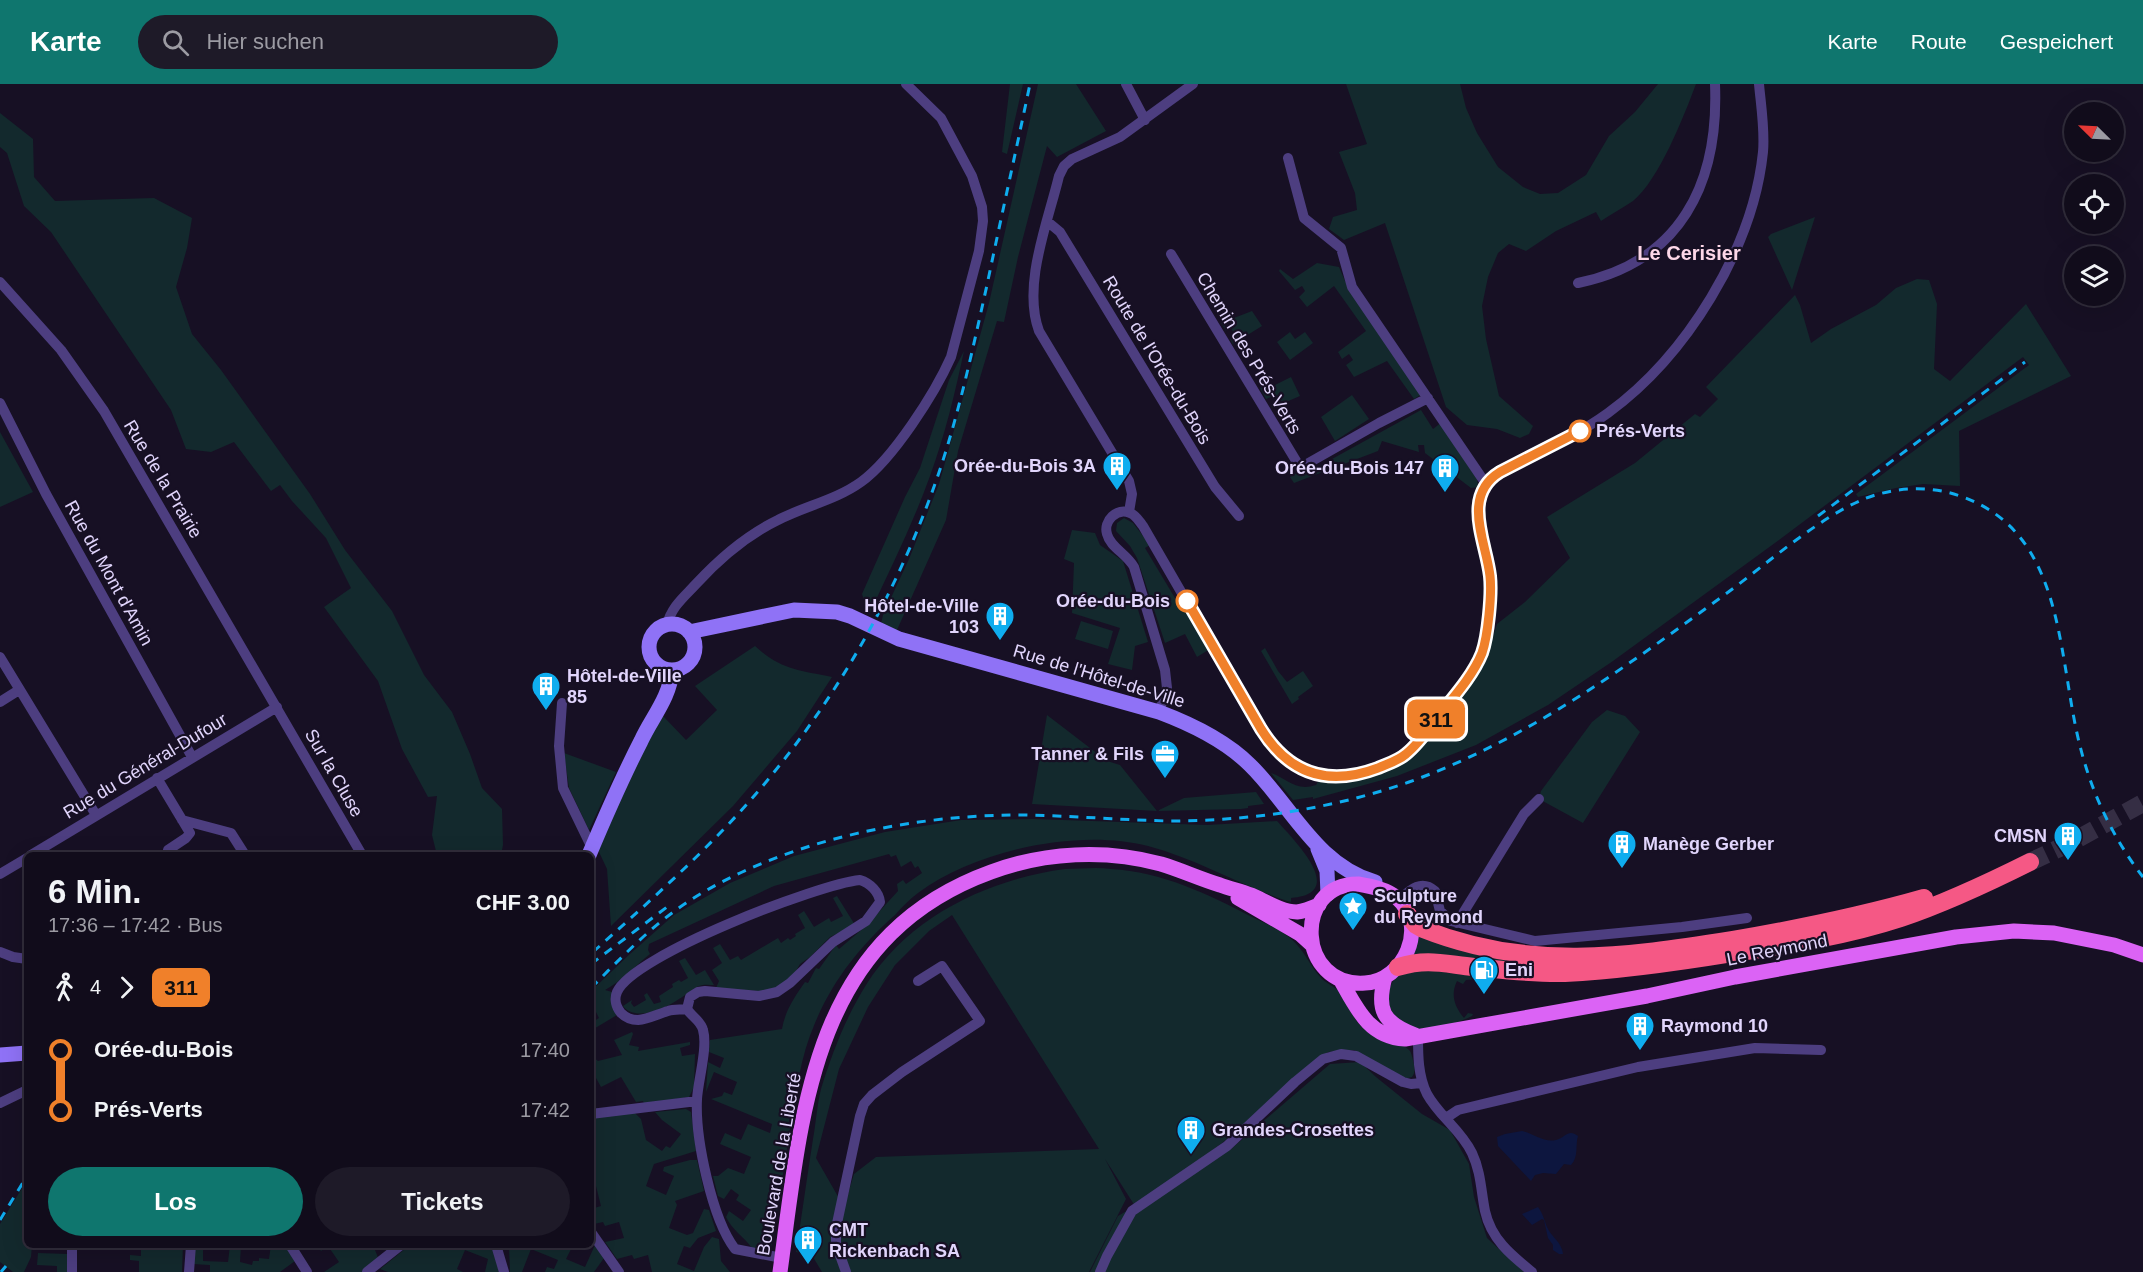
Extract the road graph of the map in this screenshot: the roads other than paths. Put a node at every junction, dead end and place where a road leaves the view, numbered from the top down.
1 (906, 84) edge
2 (1126, 84) edge
3 (1192, 84) edge
4 (1715, 84) edge
5 (1759, 84) edge
6 (1145, 120) junction
7 (1288, 158) dead end
8 (1048, 222) junction
9 (1171, 254) dead end
10 (0, 282) edge
11 (1578, 283) dead end
12 (1428, 398) junction
13 (0, 403) edge
14 (1486, 484) junction
15 (1129, 512) junction
16 (1239, 516) dead end
17 (668, 625) junction
18 (689, 632) junction
19 (0, 657) edge
20 (672, 670) junction
21 (19, 690) junction
22 (0, 702) edge
23 (562, 703) dead end
24 (277, 707) junction
25 (1159, 712) junction
26 (192, 758) junction
27 (158, 778) junction
28 (1539, 799) dead end
29 (96, 815) junction
30 (182, 820) junction
31 (1316, 844) junction
32 (590, 851) edge
33 (37, 852) edge
34 (169, 852) edge
35 (243, 852) edge
36 (360, 852) edge
37 (24, 860) edge
38 (0, 874) edge
39 (1219, 885) junction
40 (1324, 900) junction
41 (1400, 903) junction
42 (1748, 918) dead end
43 (1457, 923) junction
44 (1311, 944) junction
45 (0, 952) edge
46 (2143, 955) edge
47 (24, 959) edge
48 (1392, 972) junction
49 (1340, 979) junction
50 (918, 981) dead end
51 (687, 1009) junction
52 (1418, 1036) junction
53 (1821, 1050) dead end
54 (24, 1053) edge
55 (0, 1055) edge
56 (1422, 1083) junction
57 (24, 1091) edge
58 (697, 1101) junction
59 (0, 1103) edge
60 (594, 1114) edge
61 (1446, 1118) junction
62 (594, 1236) edge
63 (72, 1248) edge
64 (190, 1248) edge
65 (292, 1248) edge
66 (397, 1248) edge
67 (497, 1248) edge
68 (781, 1265) edge
69 (72, 1272) edge
70 (189, 1272) edge
71 (307, 1272) edge
72 (368, 1272) edge
73 (504, 1272) edge
74 (619, 1272) edge
75 (846, 1272) edge
76 (1100, 1272) edge
77 (1532, 1272) edge

1 - 17 street
2 - 6 street
3 - 6 street
4 - 11 street
5 - 14 street
6 - 8 street
7 - 12 street
8 - 15 street
8 - 16 street, Route de l'Orée-du-Bois
9 - 12 street, Chemin des Prés-Verts
10 - 24 street, Rue de la Prairie
12 - 14 street
13 - 26 street, Rue du Mont d'Amin
14 - 15 street
15 - 25 street
17 - 18 main road
17 - 20 main road
18 - 20 main road
18 - 25 main road, Rue de l'Hôtel-de-Ville
19 - 21 street
20 - 32 main road
21 - 22 street
21 - 29 street
23 - 32 street
24 - 26 street, Rue du Général-Dufour
24 - 36 street, Sur la Cluse
25 - 31 main road, Rue de l'Hôtel-de-Ville
26 - 27 street, Rue du Général-Dufour
27 - 29 street, Rue du Général-Dufour
27 - 30 street
28 - 43 street
29 - 33 street, Rue du Général-Dufour
30 - 34 street
30 - 35 street
31 - 40 main road, Rue de l'Hôtel-de-Ville
31 - 41 main road, Rue de l'Hôtel-de-Ville
37 - 38 street
39 - 40 main road, Boulevard de la Liberté
39 - 44 main road, Boulevard de la Liberté
39 - 68 main road, Boulevard de la Liberté
40 - 41 main road
40 - 44 main road
41 - 43 street
41 - 48 main road
41 - 48 highway
42 - 43 street
44 - 49 main road
45 - 47 street
46 - 52 main road, Le Reymond
48 - 49 main road
48 - 52 main road
49 - 52 main road, Le Reymond
50 - 75 street
51 - 51 street
51 - 58 street
52 - 56 street
53 - 61 street
54 - 55 main road
56 - 61 street
56 - 76 street
57 - 59 street
58 - 60 street
58 - 68 street
61 - 77 street
62 - 74 street
63 - 69 street
64 - 70 street
65 - 71 street
66 - 72 street
67 - 73 street

